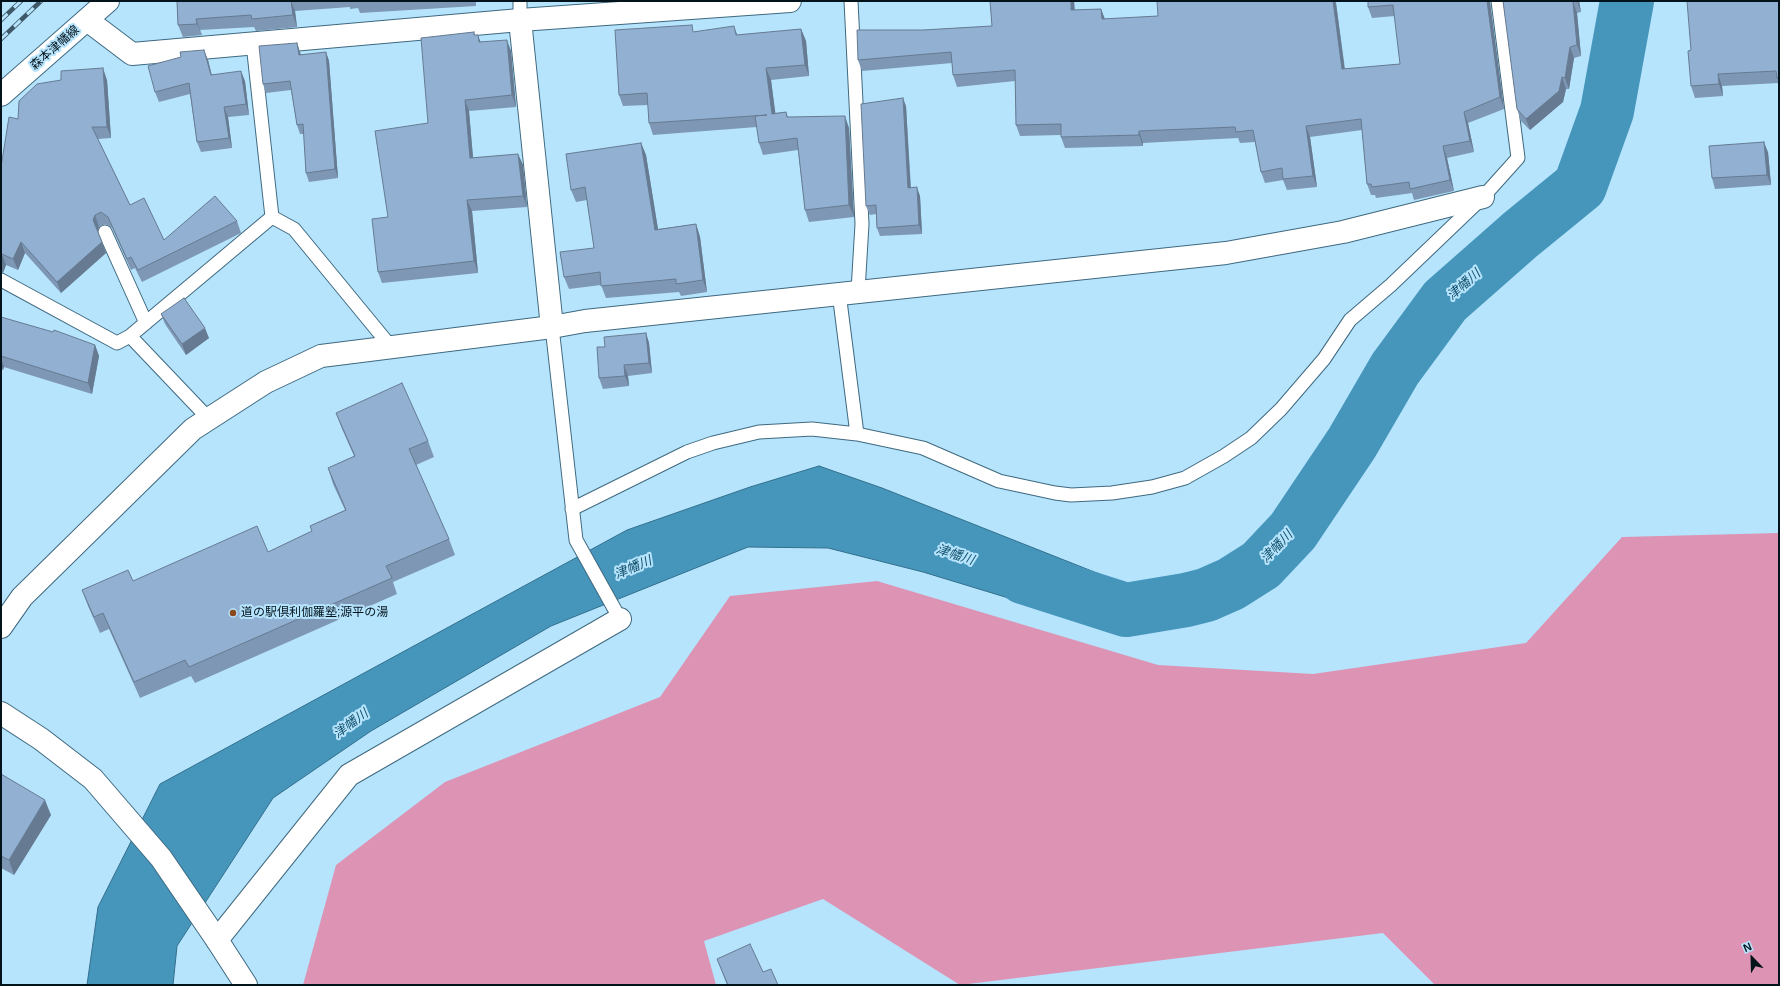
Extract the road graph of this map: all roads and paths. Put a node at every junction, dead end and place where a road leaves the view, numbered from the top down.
1 (108, 1) edge
2 (790, 1) edge
3 (851, 1) edge
4 (1498, 1) edge
5 (520, 10) edge
6 (87, 20) junction
7 (253, 44) junction
8 (1, 95) edge
9 (1483, 196) junction
10 (272, 217) junction
11 (105, 232) edge
12 (1, 280) edge
13 (849, 292) junction
14 (146, 323) junction
15 (552, 327) junction
16 (130, 336) junction
17 (391, 347) junction
18 (209, 418) junction
19 (857, 434) junction
20 (572, 509) junction
21 (620, 619) joint
22 (1, 627) edge
23 (1, 713) edge
24 (217, 940) junction
25 (246, 985) edge

1 - 6 street, 森本津幡線
2 - 5 street
3 - 13 lane
4 - 9 lane
5 - 7 street
5 - 15 street
6 - 7 street
6 - 8 street, 森本津幡線
7 - 10 lane
9 - 13 street
9 - 19 lane
10 - 14 lane
10 - 17 lane
11 - 14 lane
12 - 16 lane
13 - 15 street
13 - 19 lane
14 - 16 lane
15 - 17 street
15 - 20 lane
16 - 18 lane
17 - 18 street
18 - 22 street
19 - 20 lane
20 - 21 lane
21 - 24 street
23 - 24 street
24 - 25 street

